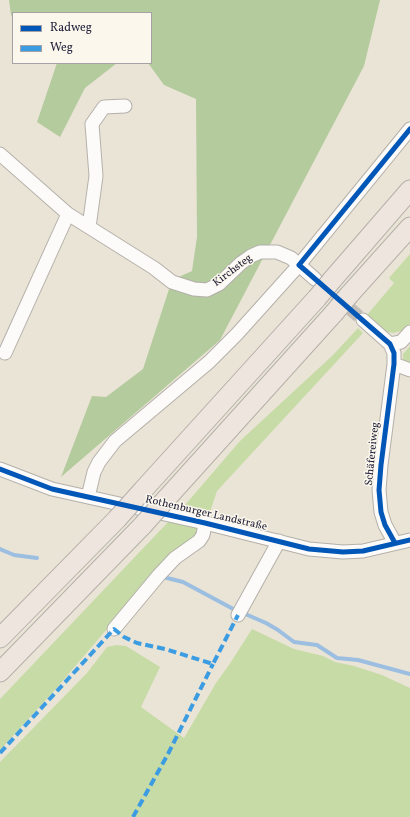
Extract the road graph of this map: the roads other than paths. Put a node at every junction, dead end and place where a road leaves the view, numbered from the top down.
1 (126, 106) dead end
2 (410, 130) edge
3 (0, 154) edge
4 (410, 190) edge
5 (68, 214) junction
6 (89, 227) junction
7 (410, 227) edge
8 (299, 265) junction
9 (324, 280) junction
10 (363, 320) tunnel mouth
11 (410, 332) edge
12 (390, 344) junction
13 (5, 353) dead end
14 (394, 364) junction
15 (410, 370) edge
16 (0, 470) edge
17 (88, 497) junction
18 (205, 523) junction
19 (410, 540) edge
20 (279, 541) junction
21 (395, 543) junction
22 (238, 615) dead end
23 (114, 629) dead end
24 (0, 638) edge
25 (0, 672) edge

1 - 6 street
2 - 8 street
3 - 5 street, Kirchsteg
4 - 9 highway
5 - 6 street, Kirchsteg
5 - 13 street
6 - 8 street, Kirchsteg
7 - 25 highway, bridge
8 - 9 street, Kirchsteg
8 - 17 street
9 - 24 highway, bridge
10 - 12 street
11 - 12 street
12 - 14 street
14 - 15 street
14 - 21 street, Schäfereiweg
16 - 17 street, Rothenburger Landstraße
17 - 18 street, Rothenburger Landstraße
18 - 20 street, Rothenburger Landstraße
18 - 23 street
19 - 21 street, Rothenburger Landstraße
20 - 21 street, Rothenburger Landstraße
20 - 22 street

